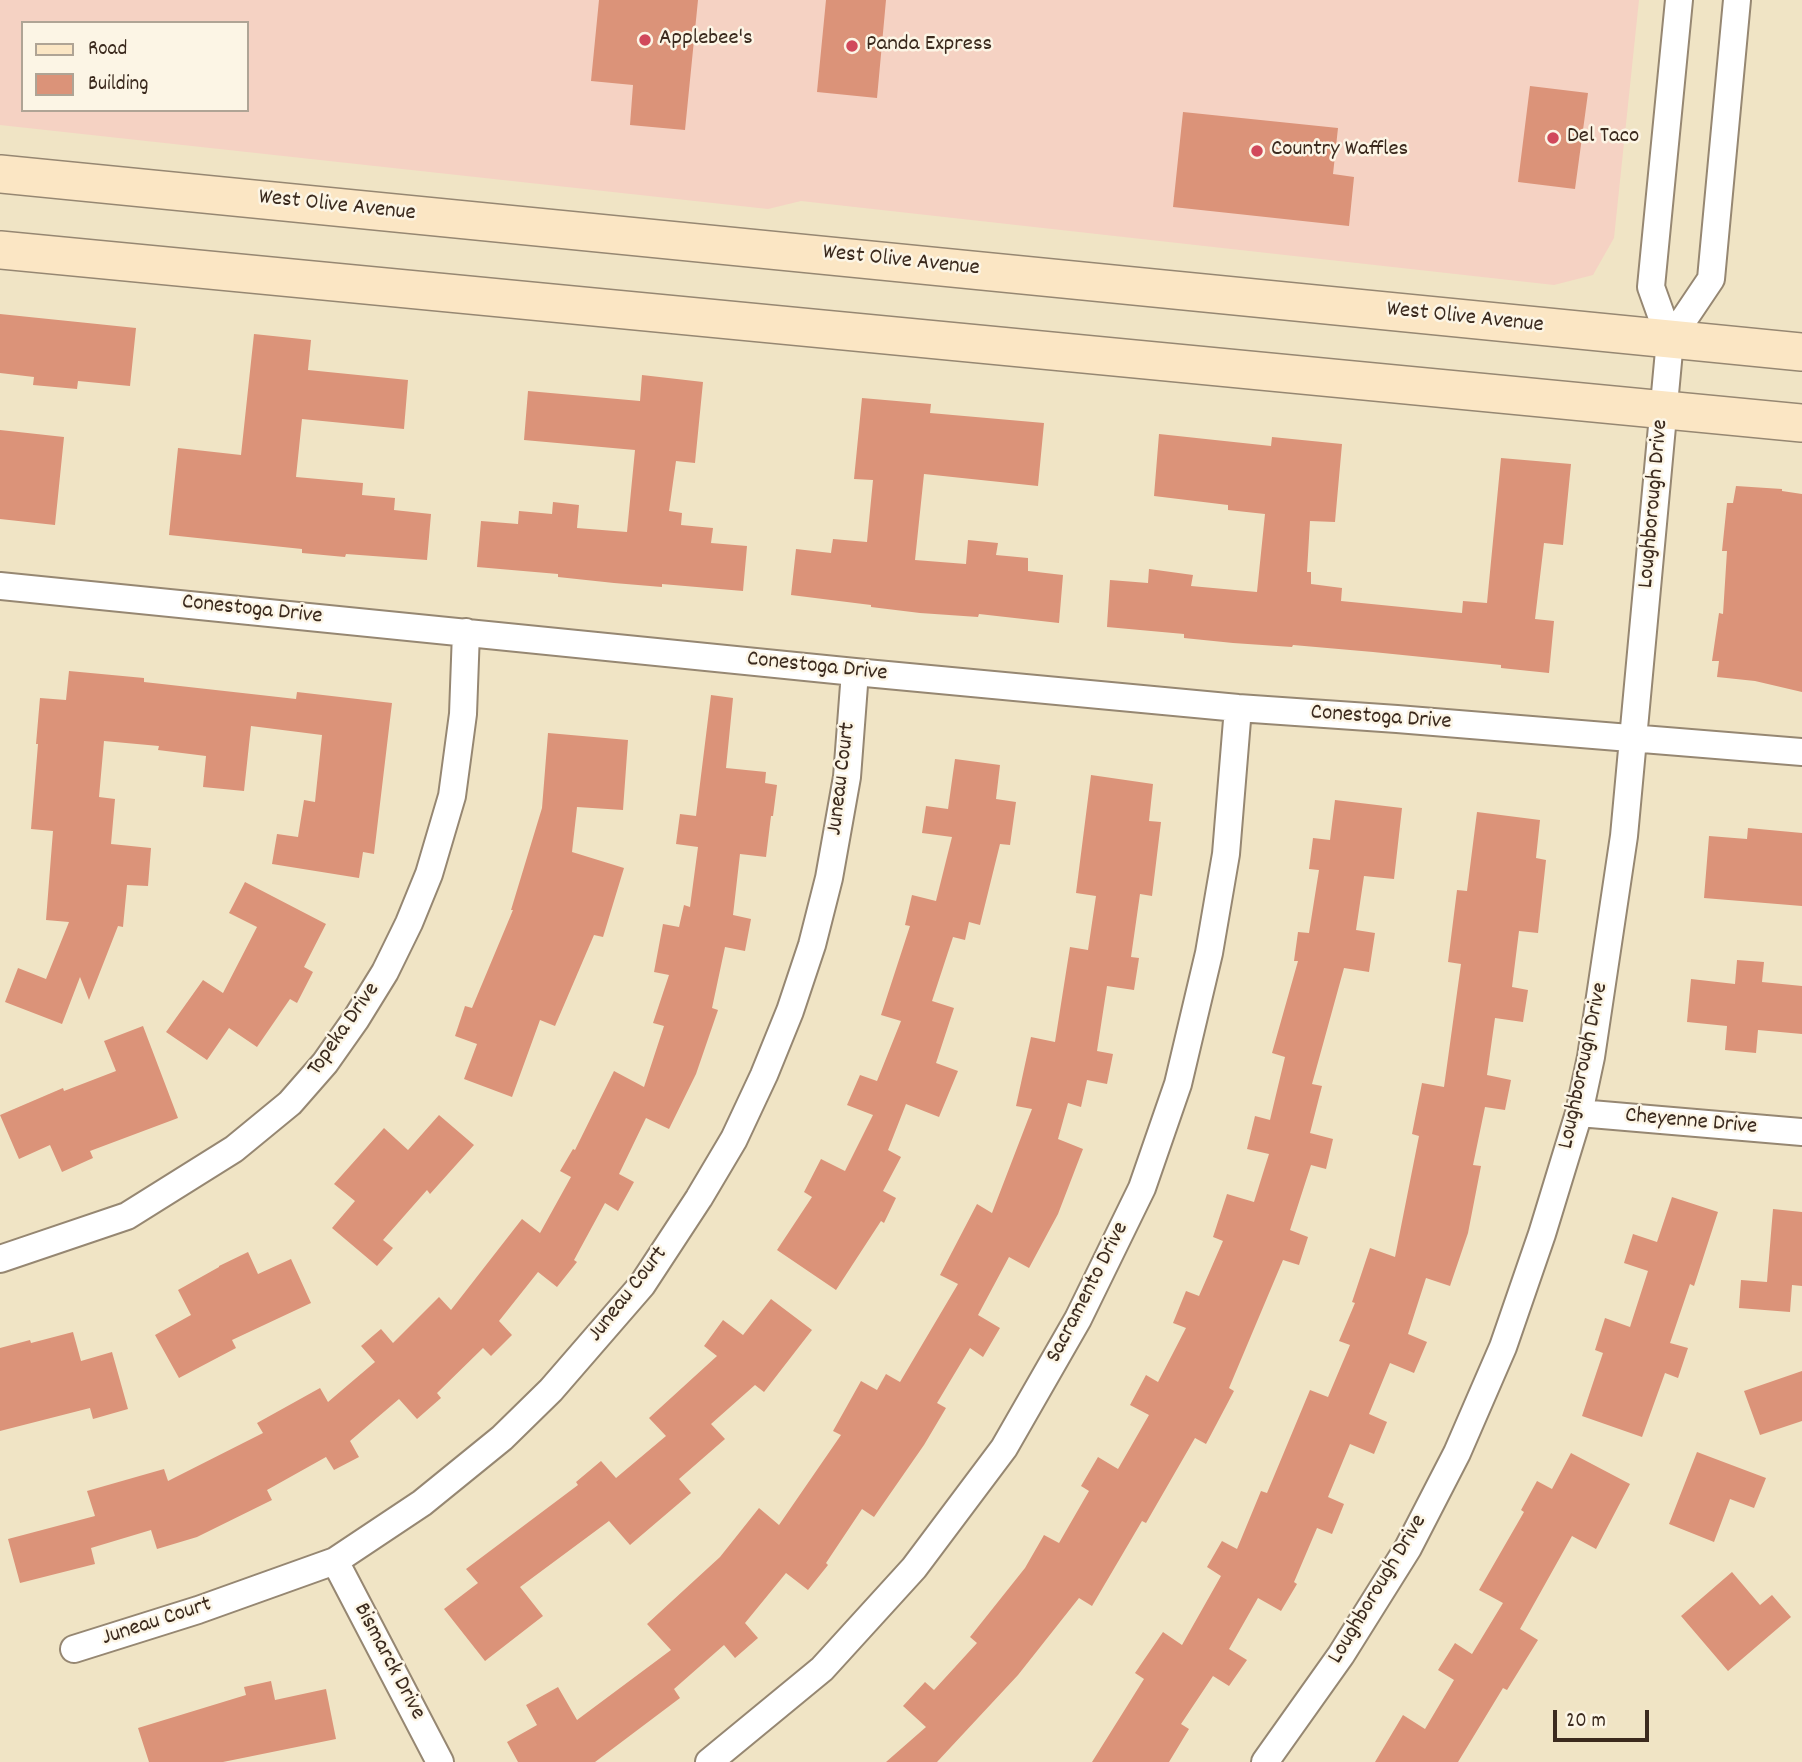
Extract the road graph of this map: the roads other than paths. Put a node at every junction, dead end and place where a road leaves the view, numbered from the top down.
1 (1679, 0) edge
2 (1737, 0) edge
3 (0, 174) edge
4 (0, 250) edge
5 (1670, 340) junction
6 (1802, 352) edge
7 (1663, 410) junction
8 (1802, 423) edge
9 (0, 586) edge
10 (466, 632) junction
11 (855, 672) junction
12 (1238, 708) junction
13 (1634, 740) junction
14 (1802, 752) edge
15 (1579, 1114) junction
16 (1802, 1132) edge
17 (0, 1259) edge
18 (335, 1561) junction
19 (74, 1649) dead end
20 (440, 1762) edge
21 (709, 1762) edge
22 (1265, 1762) edge

1 - 5 street, Loughborough Drive
2 - 5 street, Loughborough Drive
3 - 5 main road, West Olive Avenue
4 - 7 main road
5 - 6 main road, West Olive Avenue
5 - 7 street, Loughborough Drive
7 - 8 main road
7 - 13 street, Loughborough Drive
9 - 10 street, Conestoga Drive
10 - 11 street, Conestoga Drive
10 - 17 street, Topeka Drive
11 - 12 street, Conestoga Drive
11 - 18 street, Juneau Court
12 - 13 street, Conestoga Drive
12 - 21 street, Sacramento Drive
13 - 14 street, Conestoga Drive
13 - 15 street, Loughborough Drive
15 - 16 street, Cheyenne Drive
15 - 22 street, Loughborough Drive
18 - 19 street, Juneau Court
18 - 20 street, Bismarck Drive

